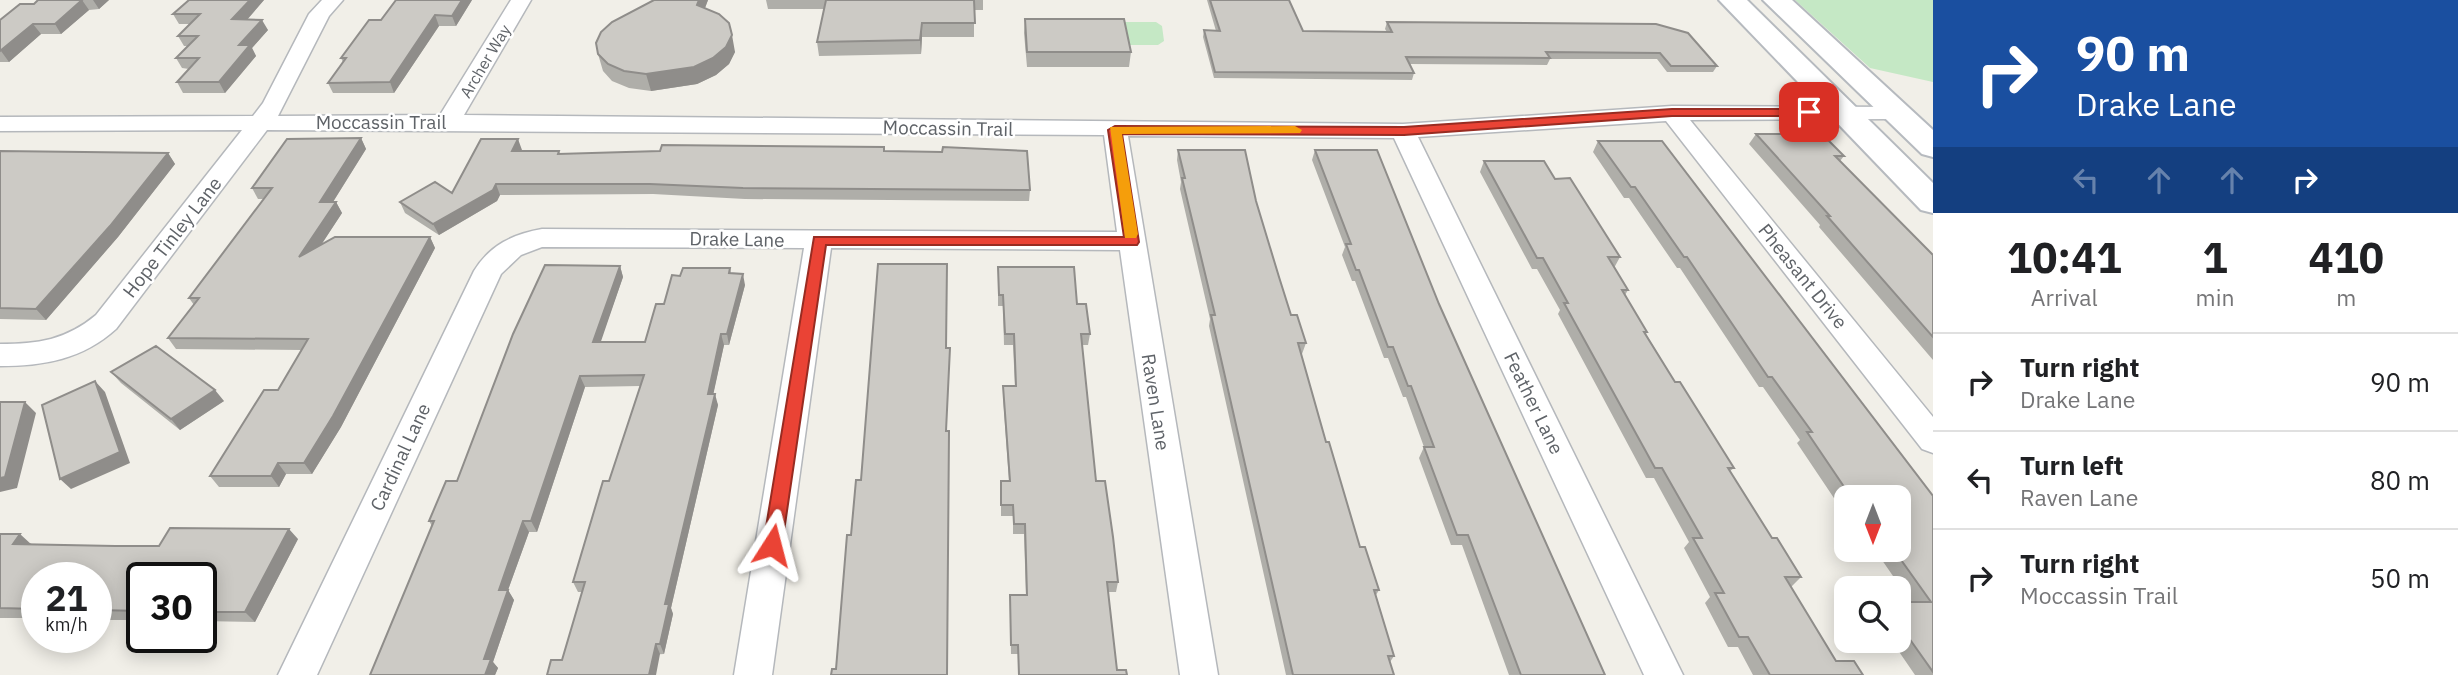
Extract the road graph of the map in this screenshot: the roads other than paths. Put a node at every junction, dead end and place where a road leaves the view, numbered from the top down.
1 (332, 0) edge
2 (521, 0) edge
3 (1776, 0) edge
4 (1734, 3) edge
5 (1844, 112) junction
6 (1895, 112) junction
7 (1672, 113) junction
8 (260, 122) junction
9 (448, 122) junction
10 (0, 124) edge
11 (1115, 130) junction
12 (1404, 131) junction
13 (1933, 147) edge
14 (1933, 202) edge
15 (819, 240) junction
16 (1132, 242) junction
17 (512, 247) joint
18 (0, 355) edge
19 (1933, 440) edge
20 (297, 675) edge
21 (753, 675) edge
22 (1199, 675) edge
23 (1664, 675) edge

1 - 8 street, Hope Tinley Lane
2 - 9 street, Archer Way
3 - 6 main road
4 - 5 main road
5 - 6 street, Moccassin Trail
5 - 7 street, Moccassin Trail
5 - 14 main road
6 - 13 main road
7 - 12 street, Moccassin Trail
7 - 19 street, Pheasant Drive
8 - 9 street, Moccassin Trail
8 - 10 street, Moccassin Trail
8 - 18 street, Hope Tinley Lane
9 - 11 street, Moccassin Trail
11 - 12 street, Moccassin Trail
11 - 16 street, Raven Lane
12 - 23 street, Feather Lane
15 - 16 street, Drake Lane
15 - 17 street, Drake Lane
15 - 21 street
16 - 22 street, Raven Lane
17 - 20 street, Cardinal Lane

